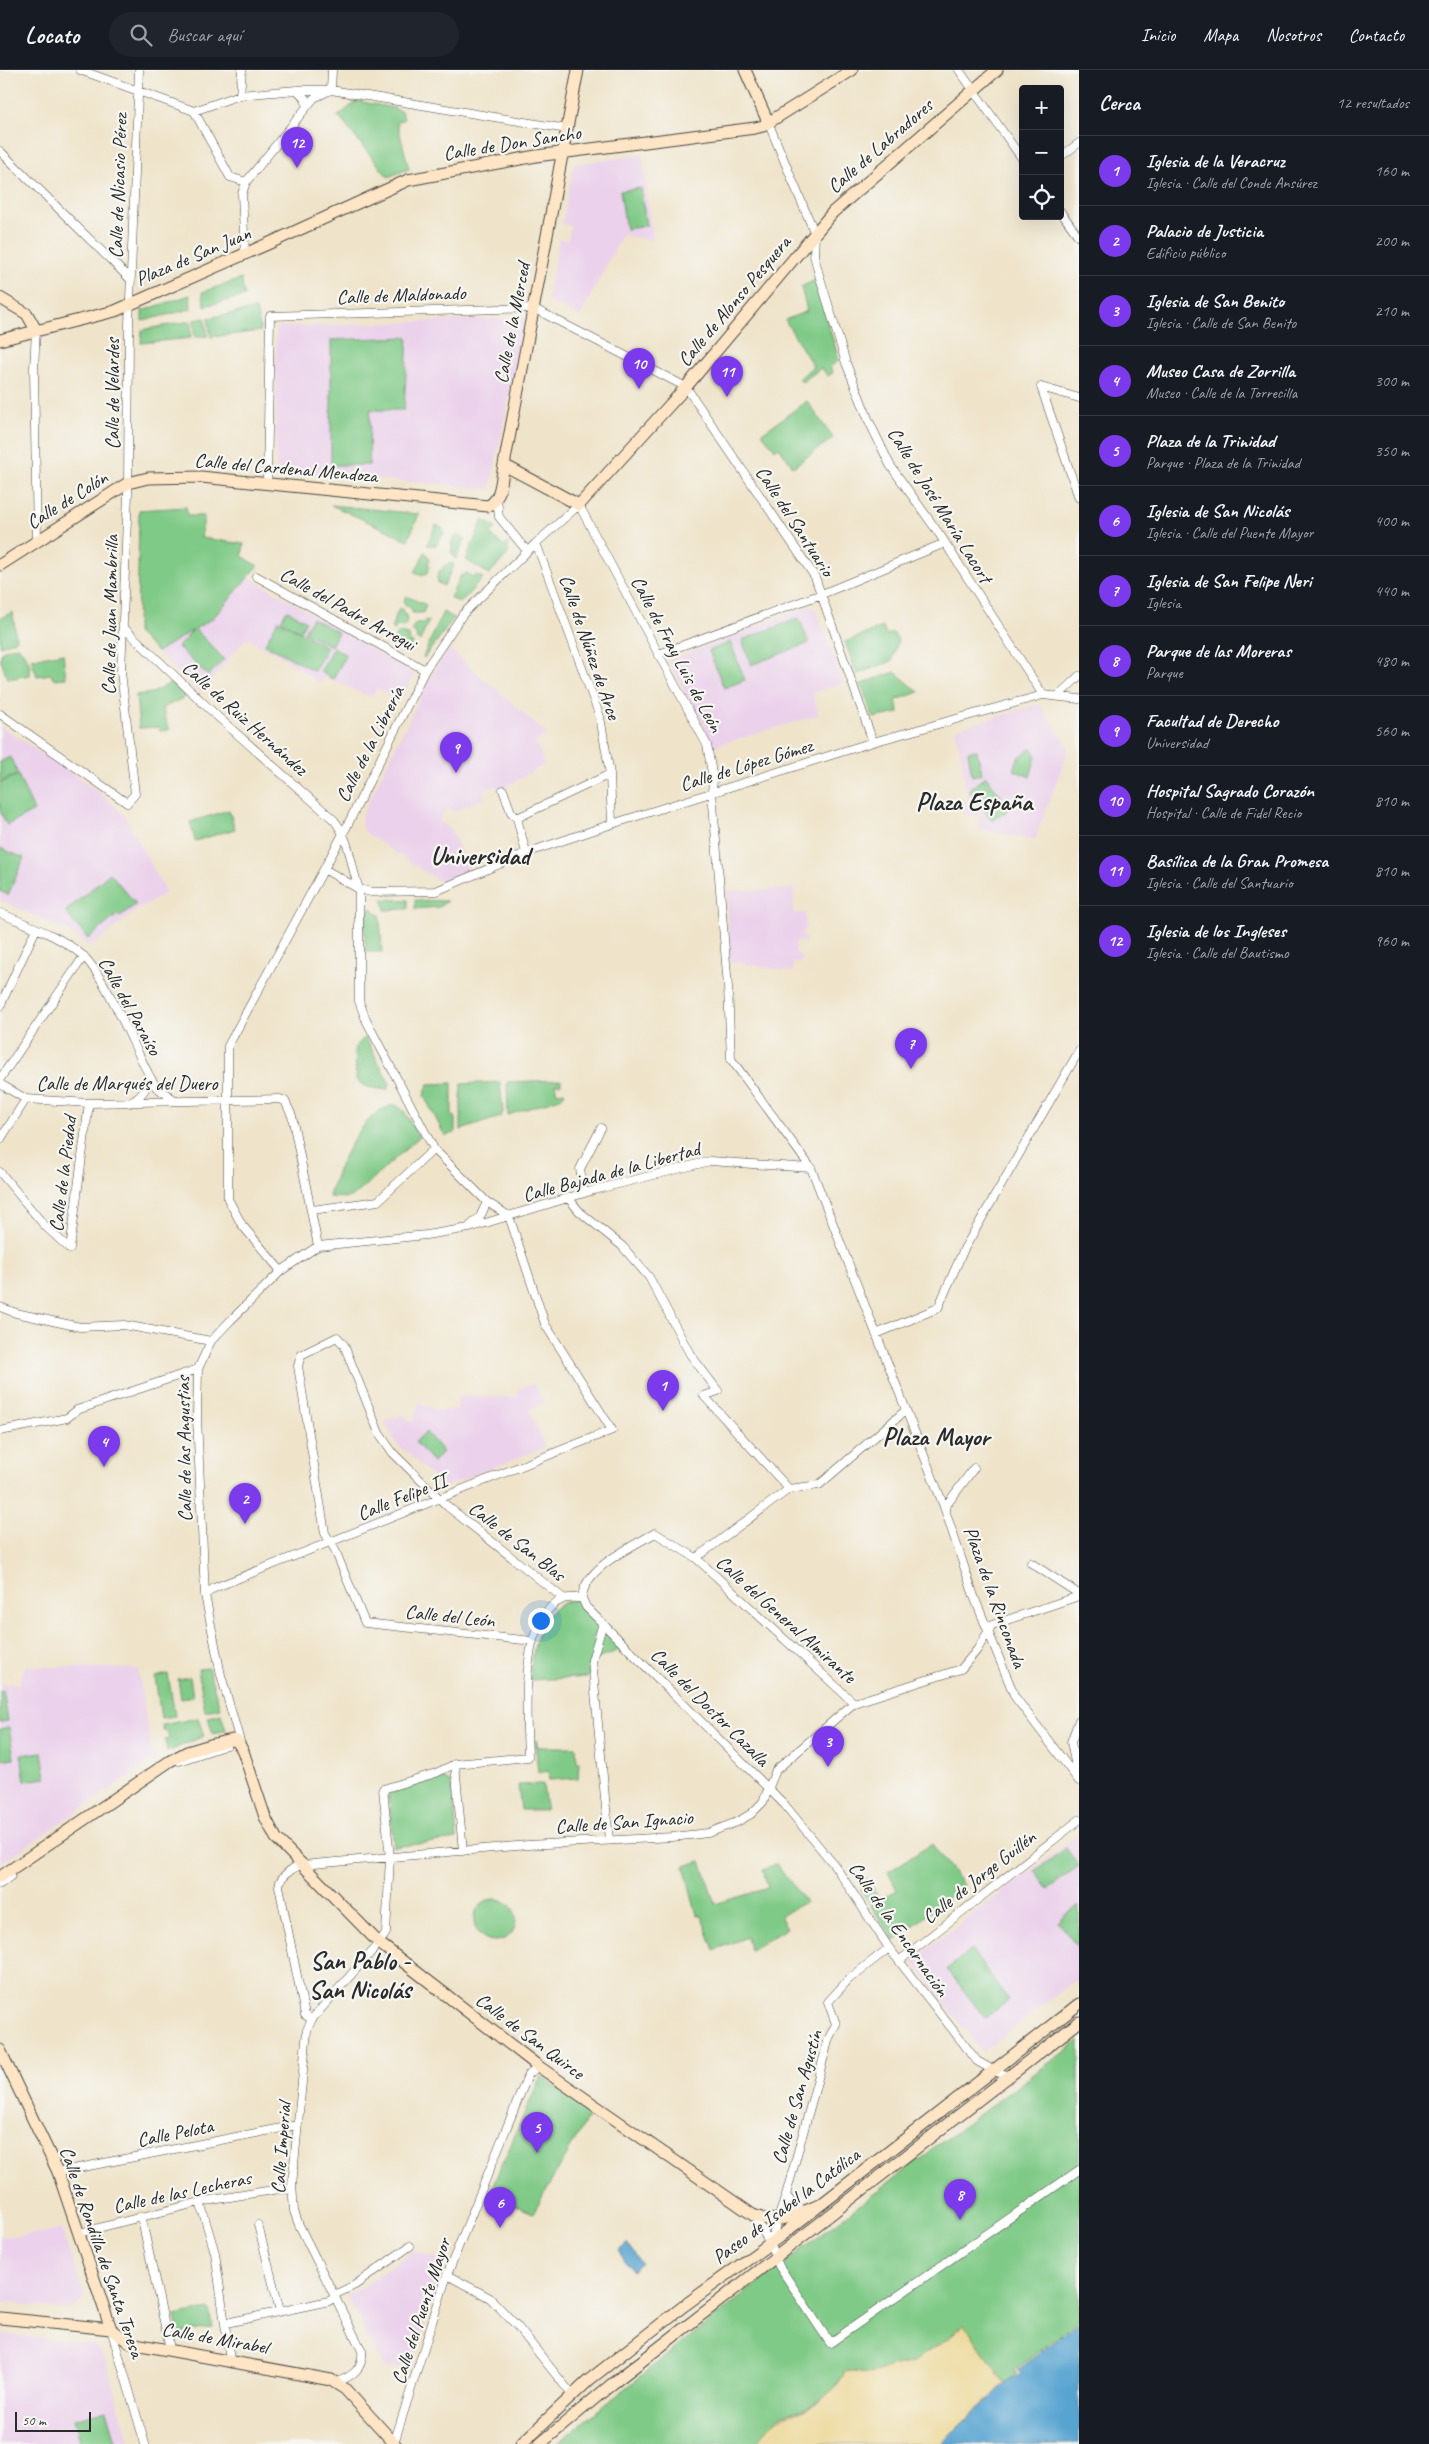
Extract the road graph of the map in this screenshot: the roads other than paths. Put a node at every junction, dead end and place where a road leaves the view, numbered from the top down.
1 (80, 70) edge
2 (139, 70) edge
3 (242, 70) edge
4 (332, 70) edge
5 (578, 70) edge
6 (745, 70) edge
7 (852, 70) edge
8 (959, 70) edge
9 (996, 70) edge
10 (297, 90) junction
11 (330, 90) junction
12 (973, 90) junction
13 (138, 92) junction
14 (240, 95) junction
15 (307, 106) junction
16 (194, 111) junction
17 (768, 122) junction
18 (567, 129) junction
19 (1079, 143) edge
20 (0, 151) edge
21 (562, 153) junction
22 (1019, 154) edge
23 (1064, 155) edge
24 (246, 182) junction
25 (1064, 216) edge
26 (815, 234) junction
27 (1079, 237) edge
28 (272, 242) joint
29 (246, 254) junction
30 (131, 280) junction
31 (0, 298) edge
32 (130, 304) junction
33 (534, 308) junction
34 (36, 330) junction
35 (0, 340) edge
36 (686, 387) junction
37 (1079, 398) edge
38 (504, 465) junction
39 (128, 483) junction
40 (267, 483) junction
41 (1079, 498) edge
42 (497, 499) junction
43 (579, 505) junction
44 (37, 541) junction
45 (536, 543) junction
46 (945, 543) junction
47 (527, 550) junction
48 (0, 565) edge
49 (256, 576) dead end
50 (822, 594) junction
51 (124, 628) junction
52 (659, 654) junction
53 (425, 670) junction
54 (1079, 676) edge
55 (1043, 695) junction
56 (1058, 696) junction
57 (1079, 699) edge
58 (0, 714) edge
59 (873, 742) junction
60 (610, 774) junction
61 (503, 790) dead end
62 (712, 792) junction
63 (517, 818) junction
64 (612, 824) junction
65 (344, 832) junction
66 (335, 849) junction
67 (526, 853) junction
68 (350, 856) junction
69 (324, 869) junction
70 (359, 889) junction
71 (0, 913) edge
72 (36, 929) junction
73 (84, 956) junction
74 (0, 1006) edge
75 (1079, 1051) edge
76 (149, 1076) junction
77 (0, 1079) edge
78 (0, 1084) edge
79 (26, 1099) junction
80 (227, 1100) junction
81 (176, 1101) junction
82 (89, 1103) junction
83 (128, 1104) junction
84 (602, 1128) dead end
85 (0, 1140) edge
86 (434, 1149) junction
87 (811, 1168) junction
88 (0, 1172) edge
89 (584, 1192) junction
90 (569, 1199) junction
91 (487, 1202) junction
92 (312, 1210) junction
93 (509, 1216) junction
94 (469, 1228) junction
95 (318, 1246) junction
96 (281, 1271) junction
97 (0, 1307) edge
98 (869, 1315) joint
99 (876, 1334) junction
100 (212, 1341) junction
101 (198, 1368) junction
102 (906, 1410) junction
103 (0, 1431) edge
104 (974, 1468) dead end
105 (789, 1489) junction
106 (440, 1500) junction
107 (945, 1508) junction
108 (330, 1542) junction
109 (696, 1558) junction
110 (1031, 1563) dead end
111 (204, 1595) junction
112 (1079, 1595) edge
113 (563, 1598) junction
114 (582, 1598) junction
115 (603, 1623) junction
116 (988, 1629) junction
117 (533, 1641) junction
118 (854, 1703) junction
119 (1079, 1720) edge
120 (236, 1742) junction
121 (455, 1764) junction
122 (152, 1775) junction
123 (1079, 1780) edge
124 (769, 1789) junction
125 (1079, 1820) edge
126 (609, 1840) junction
127 (463, 1851) junction
128 (390, 1858) junction
129 (302, 1866) junction
130 (0, 1877) edge
131 (0, 1884) edge
132 (379, 1943) junction
133 (889, 1948) junction
134 (899, 1961) junction
135 (1079, 2004) edge
136 (312, 2019) junction
137 (1079, 2022) edge
138 (0, 2050) edge
139 (538, 2066) junction
140 (994, 2070) junction
141 (1011, 2076) junction
142 (298, 2125) junction
143 (1079, 2170) edge
144 (58, 2172) junction
145 (292, 2190) junction
146 (786, 2195) junction
147 (200, 2202) junction
148 (817, 2206) junction
149 (805, 2211) junction
150 (753, 2215) junction
151 (141, 2216) junction
152 (779, 2221) junction
153 (258, 2225) dead end
154 (79, 2232) junction
155 (770, 2243) junction
156 (410, 2246) dead end
157 (776, 2258) junction
158 (447, 2275) junction
159 (335, 2296) junction
160 (280, 2311) junction
161 (0, 2318) edge
162 (226, 2323) junction
163 (111, 2329) junction
164 (170, 2349) junction
165 (230, 2360) junction
166 (337, 2382) junction
167 (571, 2397) junction
168 (145, 2444) edge
169 (394, 2444) edge
170 (521, 2444) edge
171 (540, 2444) edge

1 - 13 street
2 - 13 street, Calle de Nicasio Pérez
3 - 14 street
4 - 11 street
5 - 18 main road, Calle de la Merced
6 - 17 main road
7 - 17 main road, Calle de Don Sancho
8 - 12 street
9 - 12 main road, Calle de Labradores
10 - 11 street
10 - 14 street
10 - 15 street
11 - 15 street
11 - 18 street
12 - 22 street
12 - 26 main road, Calle de Labradores
13 - 16 street
13 - 30 street, Calle de Nicasio Pérez
14 - 16 street
15 - 24 street
16 - 24 street
17 - 21 main road, Calle de Don Sancho
17 - 26 street
18 - 21 main road, Calle de la Merced
19 - 23 street
20 - 30 street
21 - 28 main road, Calle de Don Sancho
21 - 33 main road, Calle de la Merced
24 - 29 street
25 - 27 street
26 - 36 main road, Calle de Alonso Pesquera
26 - 46 street, Calle de José María Lacort
28 - 29 main road, Plaza de San Juan
29 - 32 main road, Plaza de San Juan
30 - 32 street, Calle de Nicasio Pérez
31 - 34 main road
32 - 34 main road, Plaza de San Juan
32 - 39 street, Calle de Velardes
33 - 36 street
33 - 38 main road, Calle de la Merced
33 - 40 street, Calle de Maldonado
34 - 35 main road, Plaza de San Juan
34 - 44 street
36 - 43 main road, Calle de Alonso Pesquera
36 - 50 street, Calle del Santuario
37 - 41 street
38 - 42 main road, Calle de la Merced
38 - 43 main road
39 - 40 main road, Calle del Cardenal Mendoza
39 - 44 main road, Calle de Colón
39 - 51 street, Calle de Juan Mambrilla
40 - 42 main road, Calle del Cardenal Mendoza
42 - 47 street
43 - 45 street, Calle de Alonso Pesquera
43 - 52 street, Calle de Fray Luis de León
44 - 48 main road, Calle de Colón
45 - 47 street, Calle de Alonso Pesquera
45 - 60 street, Calle de Núñez de Arce
46 - 50 street
46 - 55 street, Calle de José María Lacort
47 - 53 street, Calle de la Librería
49 - 53 street, Calle del Padre Arregui
50 - 52 street
50 - 59 street, Calle del Santuario
51 - 58 street, Calle de Juan Mambrilla
51 - 65 street, Calle de Ruiz Hernández
52 - 62 street, Calle de Fray Luis de León
53 - 65 street, Calle de la Librería
54 - 56 street
55 - 56 street, Calle de López Gómez
55 - 59 street, Calle de López Gómez
56 - 57 street, Calle de López Gómez
59 - 62 street, Calle de López Gómez
60 - 63 street
60 - 64 street, Calle de Núñez de Arce
61 - 63 street
62 - 64 street, Calle de López Gómez
62 - 87 street, Calle de Fray Luis de León
63 - 67 street
64 - 67 street, Calle de López Gómez
65 - 66 street, Calle de la Librería
65 - 68 street
66 - 68 street
66 - 69 street, Calle de la Librería
67 - 70 street, Calle de López Gómez
68 - 70 street
69 - 70 street
69 - 80 street, Calle de la Librería
70 - 86 street
71 - 72 street, Calle del Paraíso
72 - 73 street, Calle del Paraíso
72 - 74 street
73 - 76 street, Calle del Paraíso
73 - 77 street
75 - 99 street
76 - 81 street, Calle del Paraíso
76 - 83 street, Calle del Paraíso
78 - 79 street, Calle de Marqués del Duero
79 - 82 street, Calle de Marqués del Duero
79 - 85 street
80 - 81 street, Calle de Marqués del Duero
80 - 92 street, Calle de Marqués del Duero
80 - 96 street
81 - 83 street, Calle de Marqués del Duero
82 - 83 street, Calle de Marqués del Duero
82 - 88 street, Calle de la Piedad
84 - 89 street
86 - 91 street
86 - 92 street
87 - 89 street, Calle Bajada de la Libertad
87 - 98 street, Calle de Fray Luis de León
89 - 90 street, Calle Bajada de la Libertad
90 - 93 street, Calle Bajada de la Libertad
90 - 105 street
91 - 93 street
91 - 94 street
92 - 95 street
93 - 94 street, Calle de las Angustias
93 - 106 street, Calle Felipe II
94 - 95 street, Calle de las Angustias
95 - 96 street, Calle de las Angustias
96 - 100 street, Calle de las Angustias
97 - 100 street
98 - 99 street, Plaza de la Rinconada
99 - 102 street, Plaza de la Rinconada
100 - 101 street, Calle de las Angustias
101 - 103 street
101 - 111 street, Calle de las Angustias
102 - 105 street
102 - 107 street, Plaza de la Rinconada
104 - 107 street
105 - 109 street
106 - 108 street, Calle Felipe II
106 - 108 street, Calle de San Blas
106 - 113 street, Calle de San Blas
107 - 116 street, Plaza de la Rinconada
108 - 111 street, Calle Felipe II
108 - 117 street, Calle del León
109 - 114 street, Calle del General Almirante
109 - 118 street, Calle del General Almirante
110 - 112 street
111 - 120 street, Calle de las Angustias
112 - 116 street
113 - 114 street
113 - 117 street
114 - 115 street, Calle del Doctor Cazalla
115 - 124 street, Calle del Doctor Cazalla
115 - 126 street
116 - 118 street
116 - 123 street, Plaza de la Rinconada
117 - 121 street
118 - 124 street, Calle de San Ignacio
119 - 123 street
120 - 122 main road
120 - 129 main road, Calle de San Quirce
121 - 127 street
121 - 128 street
122 - 130 main road
122 - 131 street
124 - 126 street, Calle de San Ignacio
124 - 133 street, Calle de la Encarnación
125 - 134 street, Calle de Jorge Guillén
126 - 127 street, Calle de San Ignacio
127 - 128 street, Calle de San Ignacio
128 - 129 street
128 - 132 street
129 - 132 main road, Calle de San Quirce
129 - 136 street
132 - 136 street, Calle Imperial
132 - 139 main road, Calle de San Quirce
133 - 134 street, Calle de la Encarnación
133 - 146 street, Calle de San Agustín
134 - 140 street, Calle de la Encarnación
135 - 140 main road, Paseo de Isabel la Católica
136 - 142 street, Calle Imperial
137 - 141 main road, Paseo de Isabel la Católica
138 - 144 main road, Calle de Rondilla de Santa Teresa
139 - 150 main road, Calle de San Quirce
139 - 158 street, Calle del Puente Mayor
140 - 141 street, Calle de la Encarnación
140 - 148 main road, Paseo de Isabel la Católica
141 - 157 main road, Paseo de Isabel la Católica
142 - 144 street, Calle Pelota
142 - 145 street, Calle Imperial
143 - 157 street, Calle de San Quirce
144 - 154 main road, Calle de Rondilla de Santa Teresa
145 - 147 street, Calle de las Lecheras
145 - 159 street, Calle Imperial
146 - 149 street, Calle de San Agustín
146 - 152 street, Calle de San Agustín
147 - 151 street, Calle de las Lecheras
147 - 162 street
148 - 149 main road
148 - 155 main road, Paseo de Isabel la Católica
149 - 152 main road
150 - 152 main road, Calle de San Quirce
150 - 155 street, Calle de San Quirce
151 - 154 street, Calle de las Lecheras
151 - 164 street
152 - 155 street, Calle de San Agustín
153 - 160 street
154 - 163 main road, Calle de Rondilla de Santa Teresa
155 - 157 street, Calle de San Quirce
155 - 167 main road, Paseo de Isabel la Católica
156 - 159 street
157 - 171 main road, Paseo de Isabel la Católica
158 - 167 street
158 - 169 street, Calle del Puente Mayor
159 - 160 street
159 - 166 street, Calle Imperial
160 - 162 street
161 - 163 main road, Calle de Mirabel
162 - 165 street
163 - 164 main road, Calle de Mirabel
163 - 168 street, Calle de Rondilla de Santa Teresa
164 - 165 main road, Calle de Mirabel
165 - 166 main road, Calle de Mirabel
166 - 169 main road
167 - 170 main road, Paseo de Isabel la Católica

